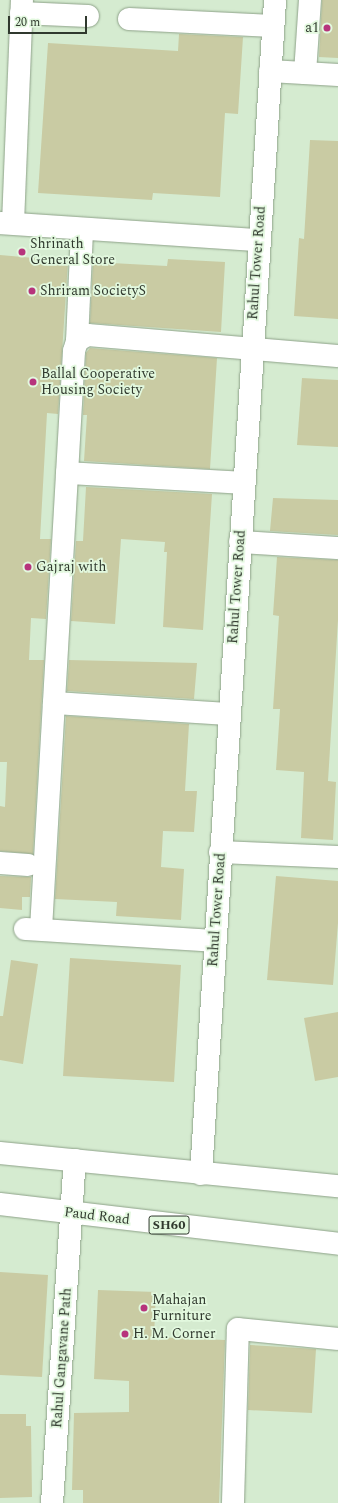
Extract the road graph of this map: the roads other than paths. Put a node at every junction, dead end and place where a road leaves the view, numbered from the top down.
1 (275, 0) edge
2 (310, 0) edge
3 (21, 6) edge
4 (88, 16) dead end
5 (129, 19) dead end
6 (273, 26) junction
7 (270, 71) junction
8 (305, 73) junction
9 (338, 75) edge
10 (7, 223) edge
11 (82, 229) junction
12 (259, 240) junction
13 (77, 341) junction
14 (251, 350) junction
15 (338, 356) edge
16 (67, 472) junction
17 (244, 483) junction
18 (240, 542) junction
19 (338, 548) edge
20 (54, 703) junction
21 (229, 714) junction
22 (220, 852) junction
23 (338, 857) edge
24 (0, 863) edge
25 (28, 865) dead end
26 (215, 941) junction
27 (0, 1153) edge
28 (75, 1160) junction
29 (201, 1174) junction
30 (338, 1186) edge
31 (0, 1204) edge
32 (72, 1214) junction
33 (338, 1244) edge
34 (338, 1340) edge
35 (52, 1503) edge
36 (233, 1503) edge

1 - 6 street, Rahul Tower Road
2 - 8 street
3 - 4 street
3 - 10 street
5 - 6 street
6 - 7 street, Rahul Tower Road
7 - 8 street
7 - 12 street, Rahul Tower Road
8 - 9 street
10 - 11 street
11 - 12 street
11 - 13 street
12 - 14 street, Rahul Tower Road
13 - 14 street
13 - 16 street
14 - 15 street
14 - 17 street, Rahul Tower Road
16 - 17 street
16 - 20 street
17 - 18 street, Rahul Tower Road
18 - 19 street
18 - 21 street, Rahul Tower Road
20 - 21 street
20 - 26 street
21 - 22 street, Rahul Tower Road
22 - 23 street
22 - 26 street, Rahul Tower Road
24 - 25 street
26 - 29 street, Rahul Tower Road
27 - 28 street
28 - 29 street
28 - 32 street, Rahul Gangavane Path
29 - 30 street
31 - 32 street, Paud Road / SH60
32 - 33 street, Paud Road / SH60
32 - 35 street, Rahul Gangavane Path
34 - 36 street

